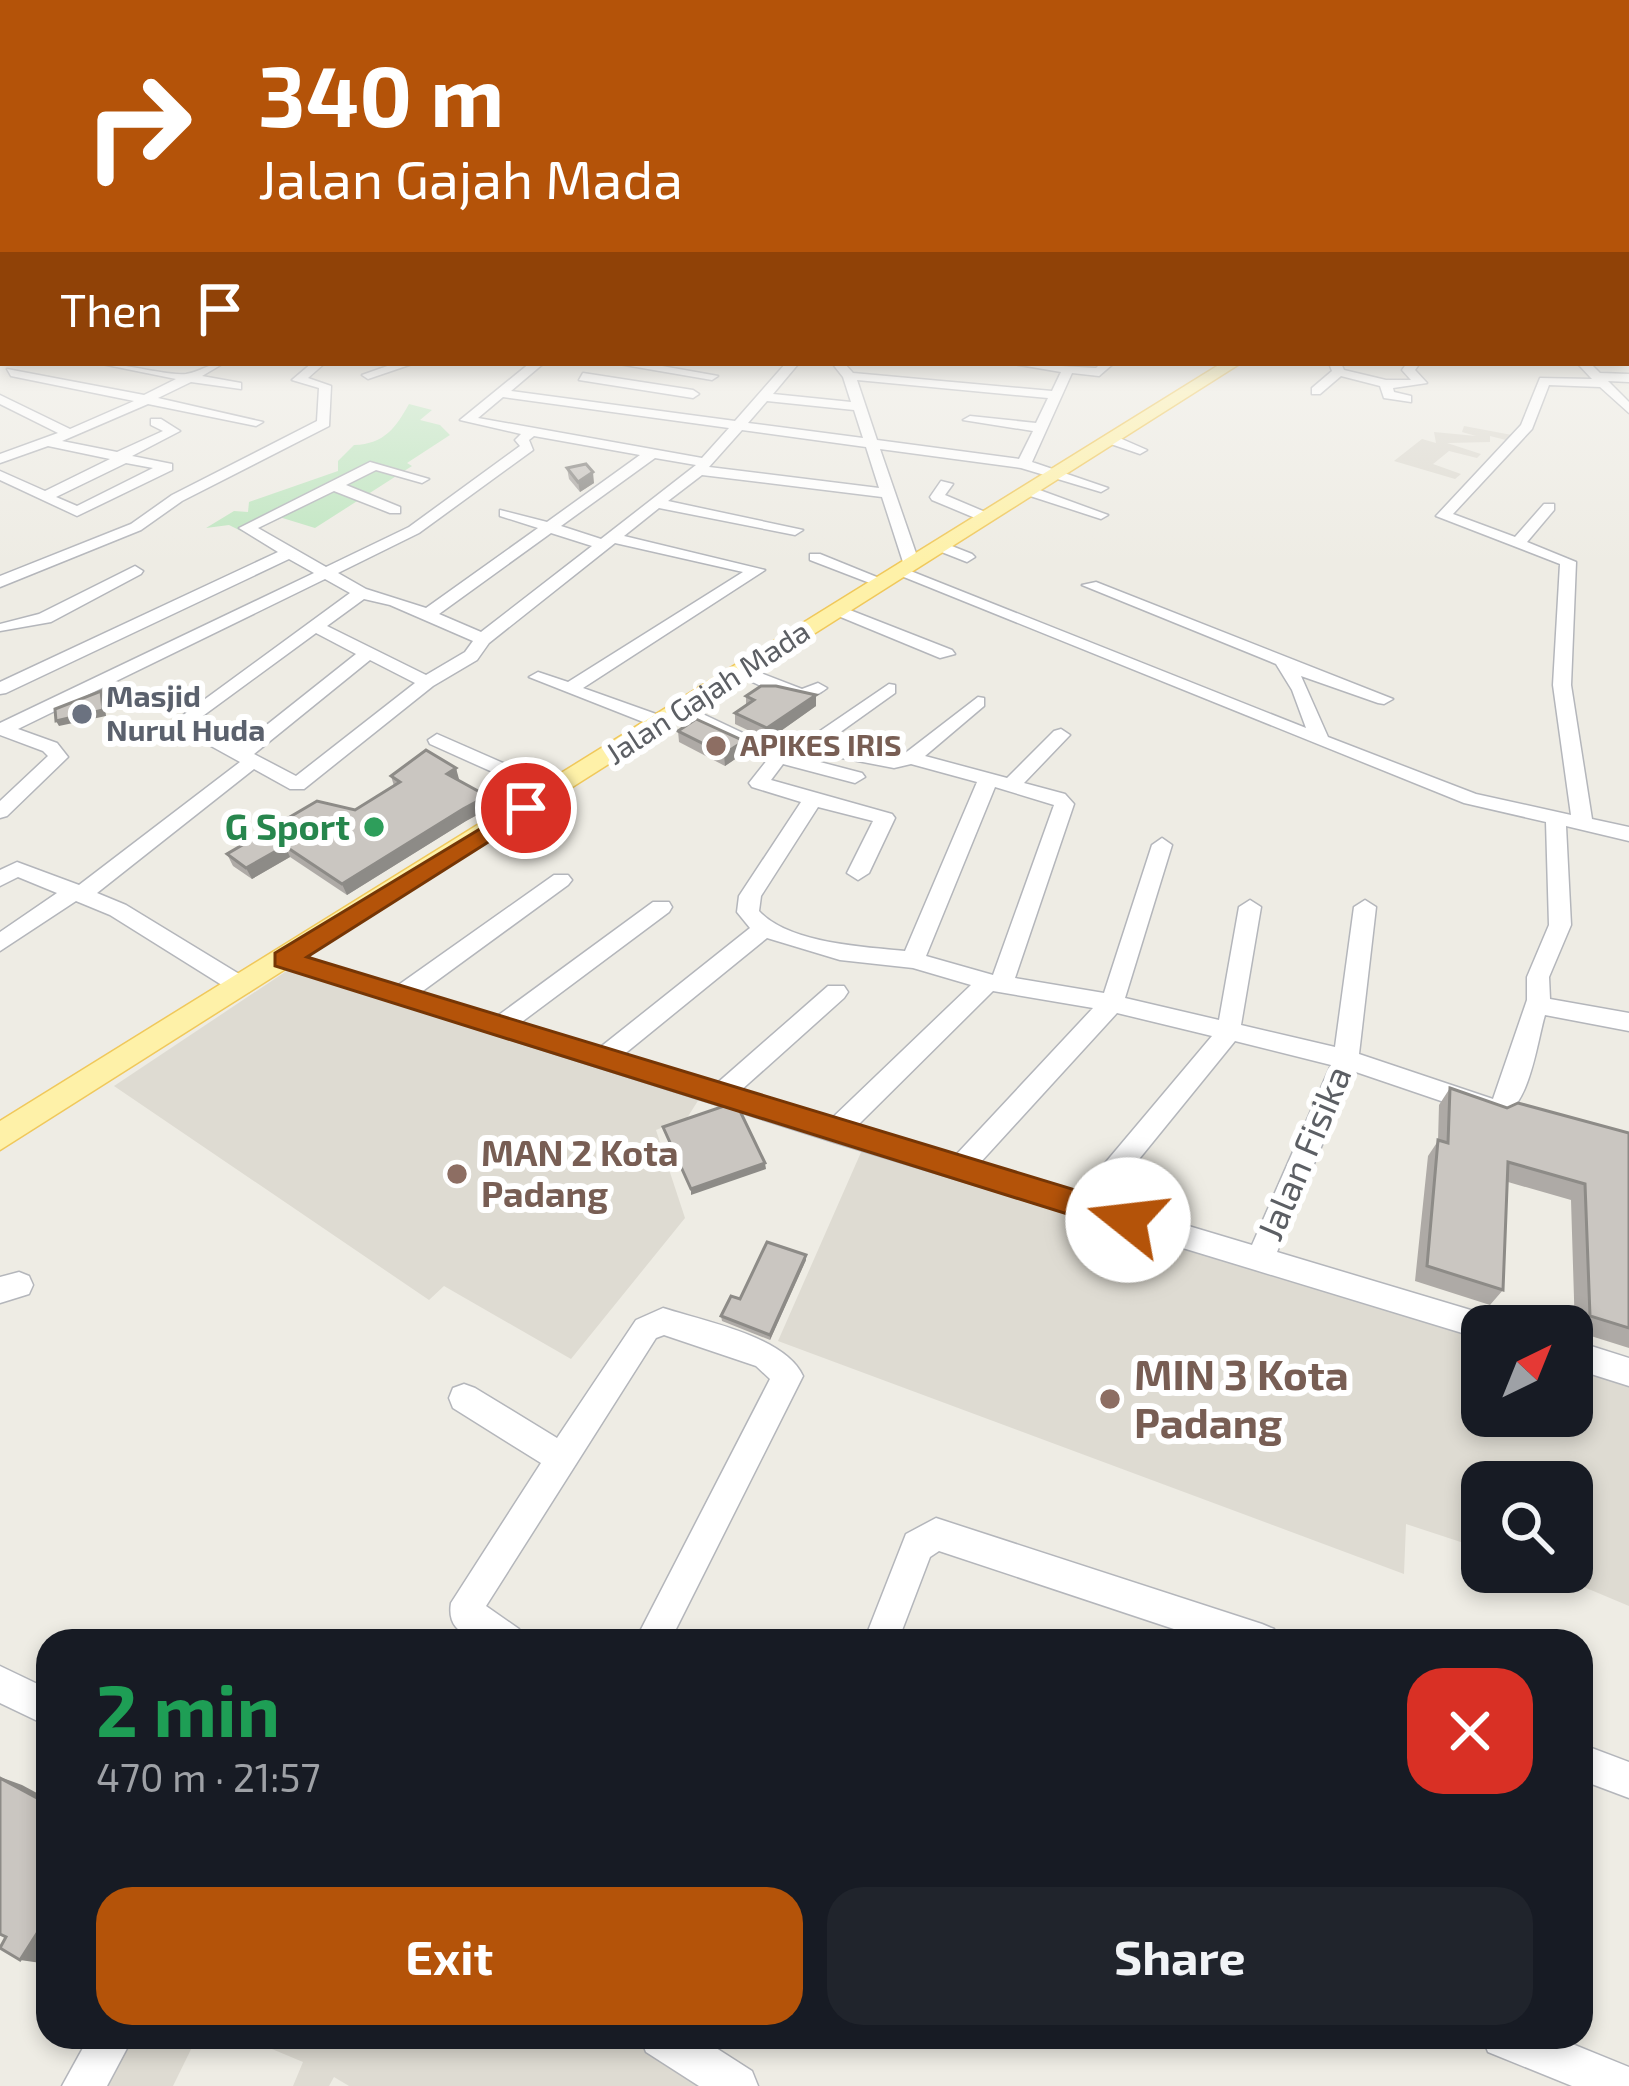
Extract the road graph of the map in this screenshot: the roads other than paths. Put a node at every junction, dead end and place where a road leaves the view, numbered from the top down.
1 (147, 370) edge
2 (205, 370) edge
3 (310, 370) edge
4 (384, 370) edge
5 (524, 370) edge
6 (592, 370) edge
7 (672, 370) edge
8 (718, 370) edge
9 (787, 370) edge
10 (844, 370) edge
11 (927, 370) edge
12 (1067, 370) edge
13 (1100, 370) edge
14 (1221, 370) edge
15 (1335, 370) edge
16 (1344, 370) edge
17 (1408, 370) edge
18 (1591, 370) edge
19 (5, 375) edge
20 (368, 375) dead end
21 (712, 376) junction
22 (849, 376) junction
23 (192, 378) junction
24 (1629, 378) edge
25 (1601, 380) junction
26 (923, 383) junction
27 (1386, 385) junction
28 (236, 386) dead end
29 (1078, 386) dead end
30 (1316, 391) dead end
31 (500, 393) junction
32 (693, 394) junction
33 (1058, 395) junction
34 (766, 397) junction
35 (0, 399) edge
36 (1406, 399) dead end
37 (149, 400) junction
38 (857, 406) junction
39 (1629, 409) edge
40 (670, 416) junction
41 (970, 420) dead end
42 (156, 422) dead end
43 (256, 422) dead end
44 (740, 428) junction
45 (1041, 428) junction
46 (530, 432) junction
47 (70, 434) junction
48 (1110, 439) junction
49 (44, 445) junction
50 (871, 446) junction
51 (1140, 450) dead end
52 (5, 453) edge
53 (651, 454) junction
54 (123, 457) junction
55 (1024, 464) junction
56 (702, 467) junction
57 (96, 471) junction
58 (0, 475) edge
59 (1055, 475) junction
60 (422, 479) dead end
61 (946, 484) dead end
62 (333, 485) junction
63 (1101, 488) dead end
64 (1029, 491) junction
65 (887, 493) junction
66 (44, 497) junction
67 (660, 504) junction
68 (1549, 507) dead end
69 (395, 510) dead end
70 (505, 513) dead end
71 (1101, 515) dead end
72 (986, 518) junction
73 (548, 529) junction
74 (795, 530) dead end
75 (610, 542) junction
76 (1520, 542) junction
77 (939, 546) junction
78 (291, 552) junction
79 (815, 556) dead end
80 (967, 556) dead end
81 (135, 571) dead end
82 (325, 572) junction
83 (896, 572) junction
84 (0, 582) edge
85 (1090, 585) dead end
86 (361, 593) junction
87 (837, 610) junction
88 (427, 615) junction
89 (316, 627) junction
90 (2, 628) edge
91 (483, 639) junction
92 (368, 652) junction
93 (946, 654) dead end
94 (1289, 666) junction
95 (745, 672) junction
96 (538, 676) dead end
97 (427, 682) junction
98 (572, 687) junction
99 (0, 688) edge
100 (818, 688) dead end
101 (889, 689) dead end
102 (1384, 699) dead end
103 (978, 702) dead end
104 (672, 717) junction
105 (1, 729) edge
106 (1061, 735) dead end
107 (437, 740) dead end
108 (1320, 740) junction
109 (806, 748) junction
110 (779, 757) junction
111 (911, 758) junction
112 (245, 759) junction
113 (855, 777) dead end
114 (989, 777) junction
115 (1013, 782) junction
116 (553, 792) junction
117 (813, 799) junction
118 (0, 812) edge
119 (1556, 820) junction
120 (1583, 825) junction
121 (1629, 834) edge
122 (1162, 845) dead end
123 (6, 870) edge
124 (858, 873) dead end
125 (561, 880) dead end
126 (79, 892) junction
127 (661, 907) dead end
128 (1250, 907) dead end
129 (1365, 908) dead end
130 (763, 929) junction
131 (0, 943) edge
132 (284, 959) junction
133 (913, 960) junction
134 (995, 983) junction
135 (241, 986) junction
136 (836, 992) dead end
137 (400, 996) junction
138 (1112, 1003) junction
139 (1539, 1003) junction
140 (1629, 1022) edge
141 (500, 1025) junction
142 (1228, 1033) junction
143 (602, 1059) junction
144 (1346, 1059) junction
145 (719, 1096) junction
146 (834, 1132) junction
147 (0, 1137) edge
148 (959, 1169) junction
149 (1084, 1208) junction
150 (1261, 1256) junction
151 (1461, 1319) edge
152 (1593, 1361) edge
153 (1629, 1372) edge
154 (464, 1398) dead end
155 (562, 1459) junction
156 (485, 1629) edge
157 (658, 1629) edge
158 (886, 1629) edge
159 (1225, 1629) edge
160 (0, 1684) edge
161 (36, 1702) edge
162 (1593, 1766) edge
163 (1629, 1780) edge
164 (105, 2049) edge
165 (680, 2049) edge
166 (1533, 2049) edge
167 (83, 2086) edge
168 (737, 2086) edge
169 (1624, 2086) edge

1 - 23 street
2 - 23 street
3 - 84 street
4 - 20 street
5 - 31 street
6 - 32 street
7 - 21 street
8 - 21 street
9 - 34 street
10 - 22 street
11 - 26 street
12 - 33 street
13 - 29 street
14 - 48 main road, Jalan Gajah Mada
15 - 30 street
16 - 27 street
17 - 27 street
18 - 25 street
19 - 37 street
21 - 32 street
22 - 26 street
22 - 38 street
23 - 28 street
23 - 37 street
24 - 25 street
25 - 39 street
25 - 76 street
26 - 33 street
27 - 36 street
31 - 40 street
31 - 46 street
32 - 40 street
33 - 45 street
34 - 38 street
34 - 44 street
35 - 47 street
37 - 43 street
37 - 47 street
38 - 50 street
40 - 44 street
41 - 45 street
42 - 54 street
44 - 50 street
44 - 56 street
45 - 55 street
46 - 53 street
46 - 82 street
47 - 49 street
48 - 51 street
48 - 59 main road, Jalan Gajah Mada
49 - 52 street
49 - 54 street
49 - 57 street
50 - 55 street
50 - 65 street
53 - 56 street
53 - 73 street
54 - 57 street
54 - 66 street
55 - 59 street
56 - 65 street
56 - 67 street
57 - 66 street
58 - 66 street
59 - 63 street
59 - 64 main road, Jalan Gajah Mada
60 - 62 street
61 - 72 street
62 - 69 street
62 - 78 street
64 - 71 street
64 - 72 main road, Jalan Gajah Mada
65 - 83 street
67 - 74 street
67 - 75 street
68 - 76 street
70 - 73 street
72 - 77 main road, Jalan Gajah Mada
73 - 75 street
73 - 88 street
75 - 91 street
75 - 98 street
76 - 120 street
77 - 80 street
77 - 83 main road, Jalan Gajah Mada
78 - 82 street
78 - 99 street
79 - 83 street
81 - 90 street
82 - 86 street
82 - 105 street
83 - 87 main road, Jalan Gajah Mada
83 - 108 street
85 - 94 street
86 - 88 street
86 - 89 street
87 - 93 street
87 - 95 main road, Jalan Gajah Mada
88 - 91 street
89 - 92 street
89 - 112 street
91 - 97 street
92 - 97 street
92 - 112 street
94 - 102 street
94 - 108 street
95 - 100 street
95 - 104 main road, Jalan Gajah Mada
96 - 98 street
97 - 112 street
98 - 104 street
101 - 109 street
103 - 111 street
104 - 110 street
104 - 116 main road, Jalan Gajah Mada
105 - 118 street
106 - 115 street
107 - 116 street
108 - 119 street
109 - 110 street
109 - 111 street
110 - 113 street
110 - 117 street
111 - 114 street
112 - 126 street
114 - 115 street
114 - 133 street
115 - 134 street
116 - 132 main road, Jalan Gajah Mada
117 - 124 street
117 - 130 street
119 - 120 street
119 - 139 street
120 - 121 street
122 - 138 street
123 - 126 street
125 - 137 street
126 - 131 street
126 - 135 street
127 - 141 street
128 - 142 street
129 - 144 street, Jalan Fisika
130 - 133 street
130 - 143 street
132 - 135 main road, Jalan Gajah Mada
132 - 137 street
133 - 134 street
134 - 138 street
134 - 146 street
135 - 147 main road, Jalan Gajah Mada
136 - 145 street
137 - 141 street
138 - 142 street
138 - 148 street
139 - 140 street
139 - 144 street
141 - 143 street
142 - 144 street
142 - 149 street
143 - 145 street
144 - 150 street, Jalan Fisika
145 - 146 street
146 - 148 street
148 - 149 street
149 - 150 street
150 - 151 street
152 - 153 street
154 - 155 street
155 - 156 street
155 - 157 street
158 - 159 street
160 - 161 street
162 - 163 street
164 - 167 street
165 - 168 street
166 - 169 street

